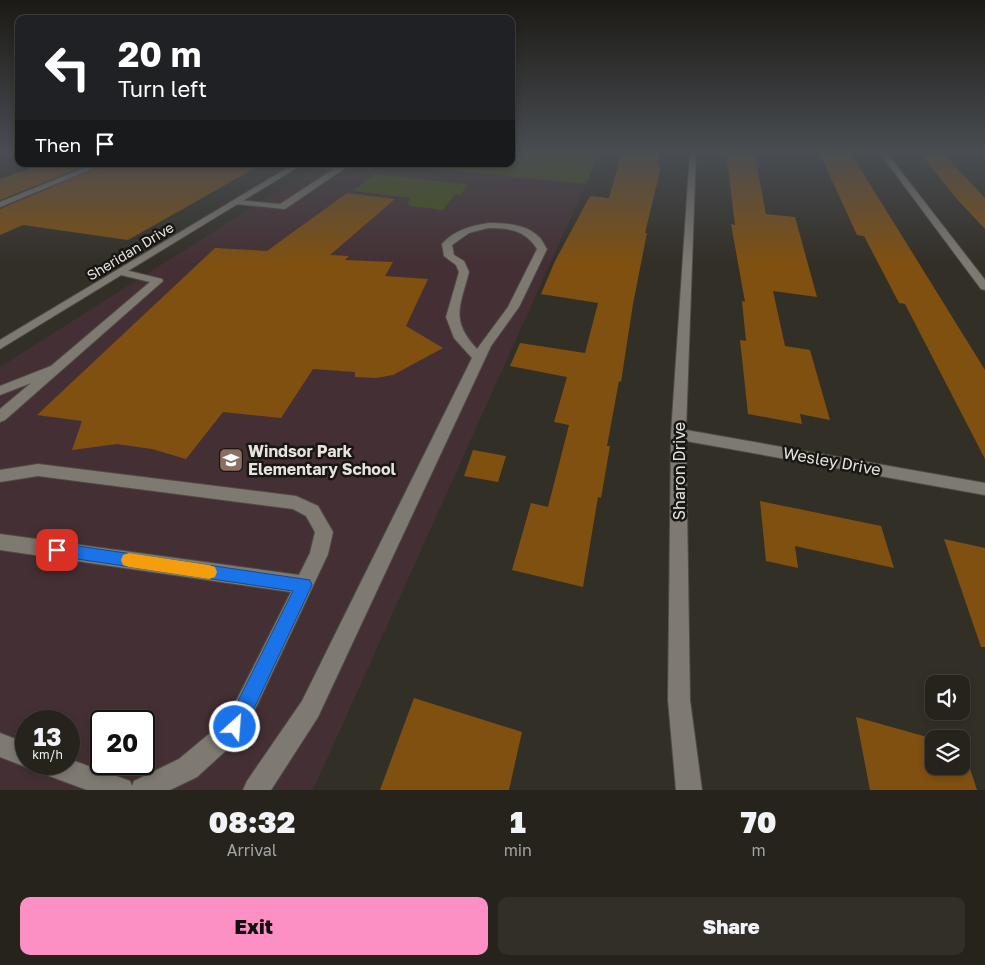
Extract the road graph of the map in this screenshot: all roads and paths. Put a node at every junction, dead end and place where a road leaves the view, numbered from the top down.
1 (39, 189) edge
2 (258, 189) edge
3 (309, 189) edge
4 (691, 189) edge
5 (910, 189) edge
6 (236, 202) junction
7 (0, 205) edge
8 (121, 272) junction
9 (985, 287) edge
10 (0, 345) edge
11 (479, 358) junction
12 (62, 364) junction
13 (0, 392) edge
14 (0, 417) edge
15 (678, 434) junction
16 (0, 476) edge
17 (985, 489) edge
18 (0, 542) edge
19 (304, 585) junction
20 (0, 745) edge
21 (15, 751) edge
22 (80, 775) edge
23 (121, 790) edge
24 (143, 790) edge
25 (256, 790) edge
26 (689, 790) edge

1 - 7 street
2 - 6 street, Sheridan Drive
3 - 6 street
4 - 15 street, Sharon Drive
5 - 9 street
6 - 8 street, Sheridan Drive
8 - 10 street, Sheridan Drive
8 - 12 street
11 - 11 street
11 - 25 street
12 - 13 street
12 - 14 street
15 - 17 street, Wesley Drive
15 - 26 street, Sharon Drive
16 - 19 street
18 - 19 street
19 - 24 street
20 - 21 street
22 - 23 street

